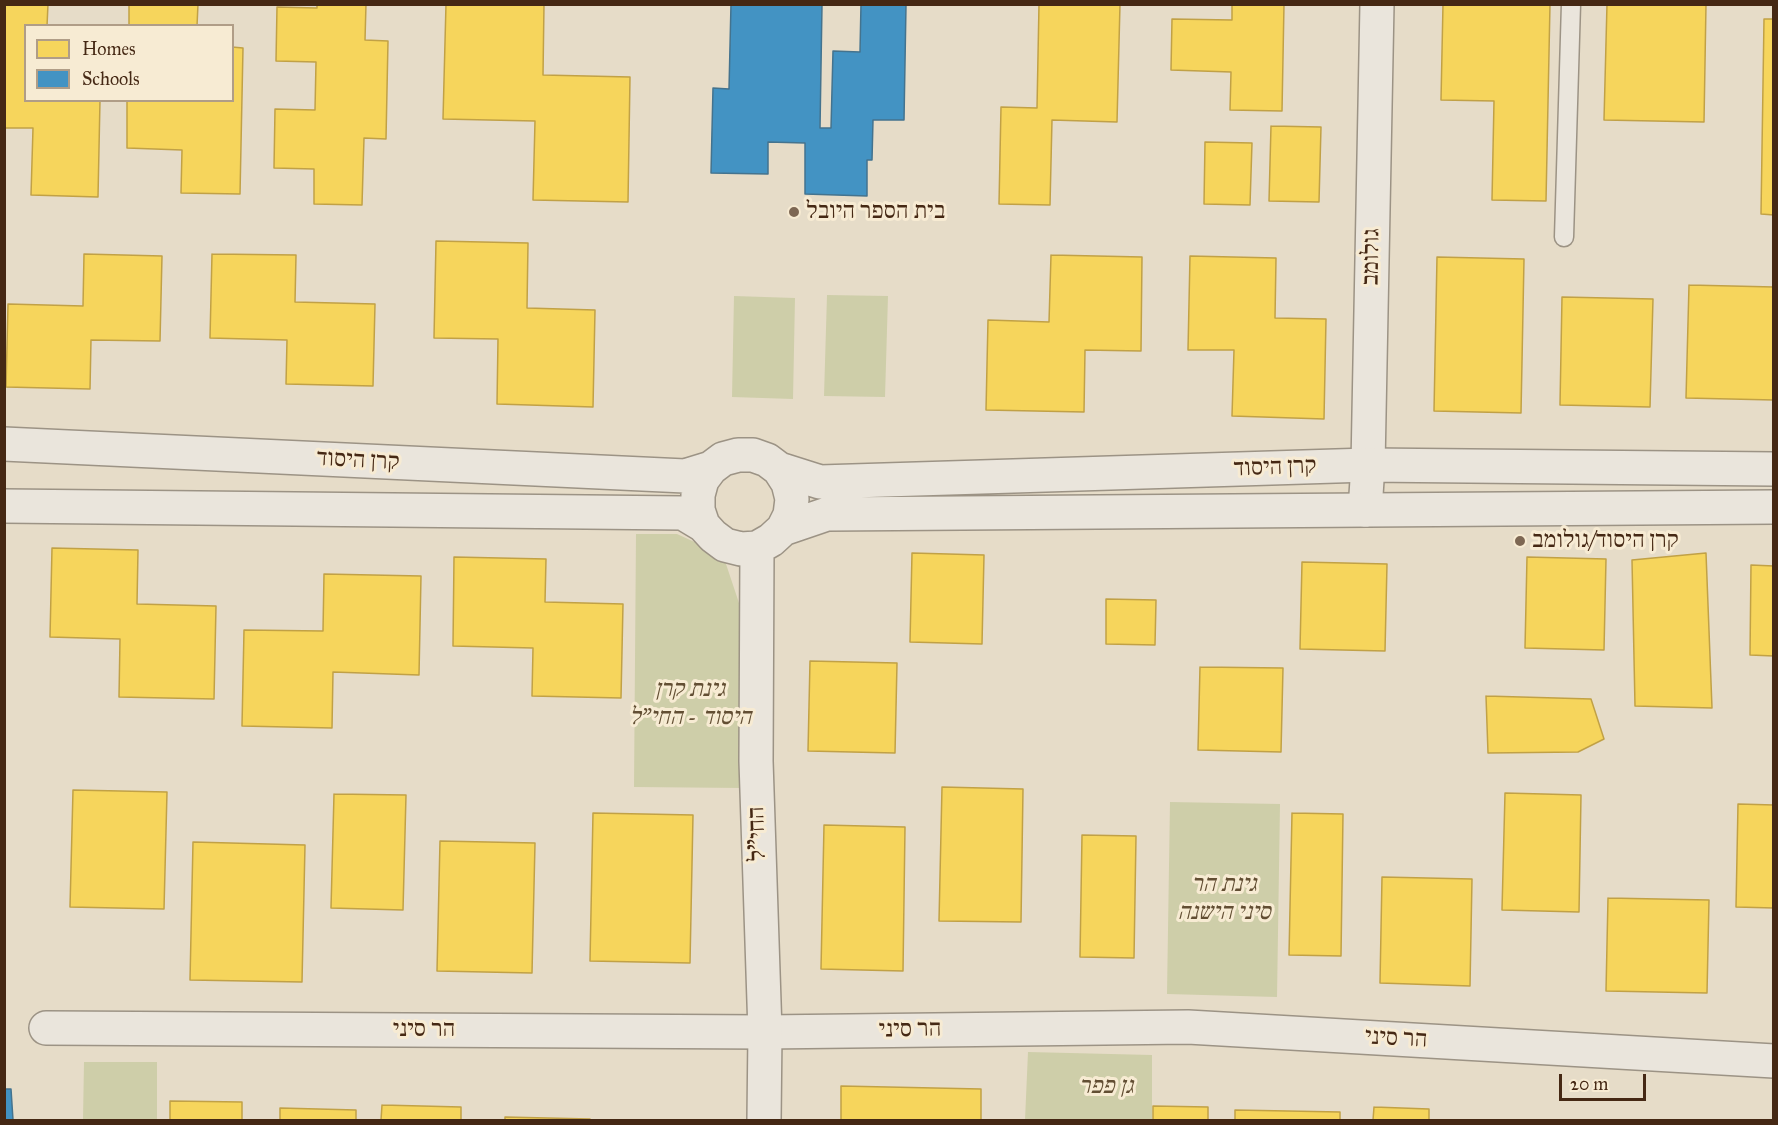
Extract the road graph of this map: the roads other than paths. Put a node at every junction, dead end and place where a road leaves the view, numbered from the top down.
1 (1377, 4) edge
2 (1570, 4) edge
3 (1564, 237) dead end
4 (4, 444) edge
5 (1368, 465) junction
6 (711, 468) junction
7 (779, 469) junction
8 (1773, 470) edge
9 (4, 506) edge
10 (1773, 507) edge
11 (1365, 510) junction
12 (703, 525) junction
13 (770, 538) junction
14 (46, 1028) dead end
15 (765, 1032) junction
16 (1773, 1060) edge
17 (764, 1120) edge

1 - 5 street, גולומב
2 - 3 lane
4 - 6 street, קרן היסוד
5 - 7 street, קרן היסוד
5 - 8 street, קרן היסוד
5 - 11 street, גולומב
6 - 7 street
6 - 12 street
7 - 13 street
9 - 12 street, קרן היסוד
10 - 11 street, קרן היסוד
11 - 13 street, קרן היסוד
12 - 13 street
13 - 15 street, החי"ל
14 - 15 street, הר סיני
15 - 16 street, הר סיני
15 - 17 street, החי"ל

